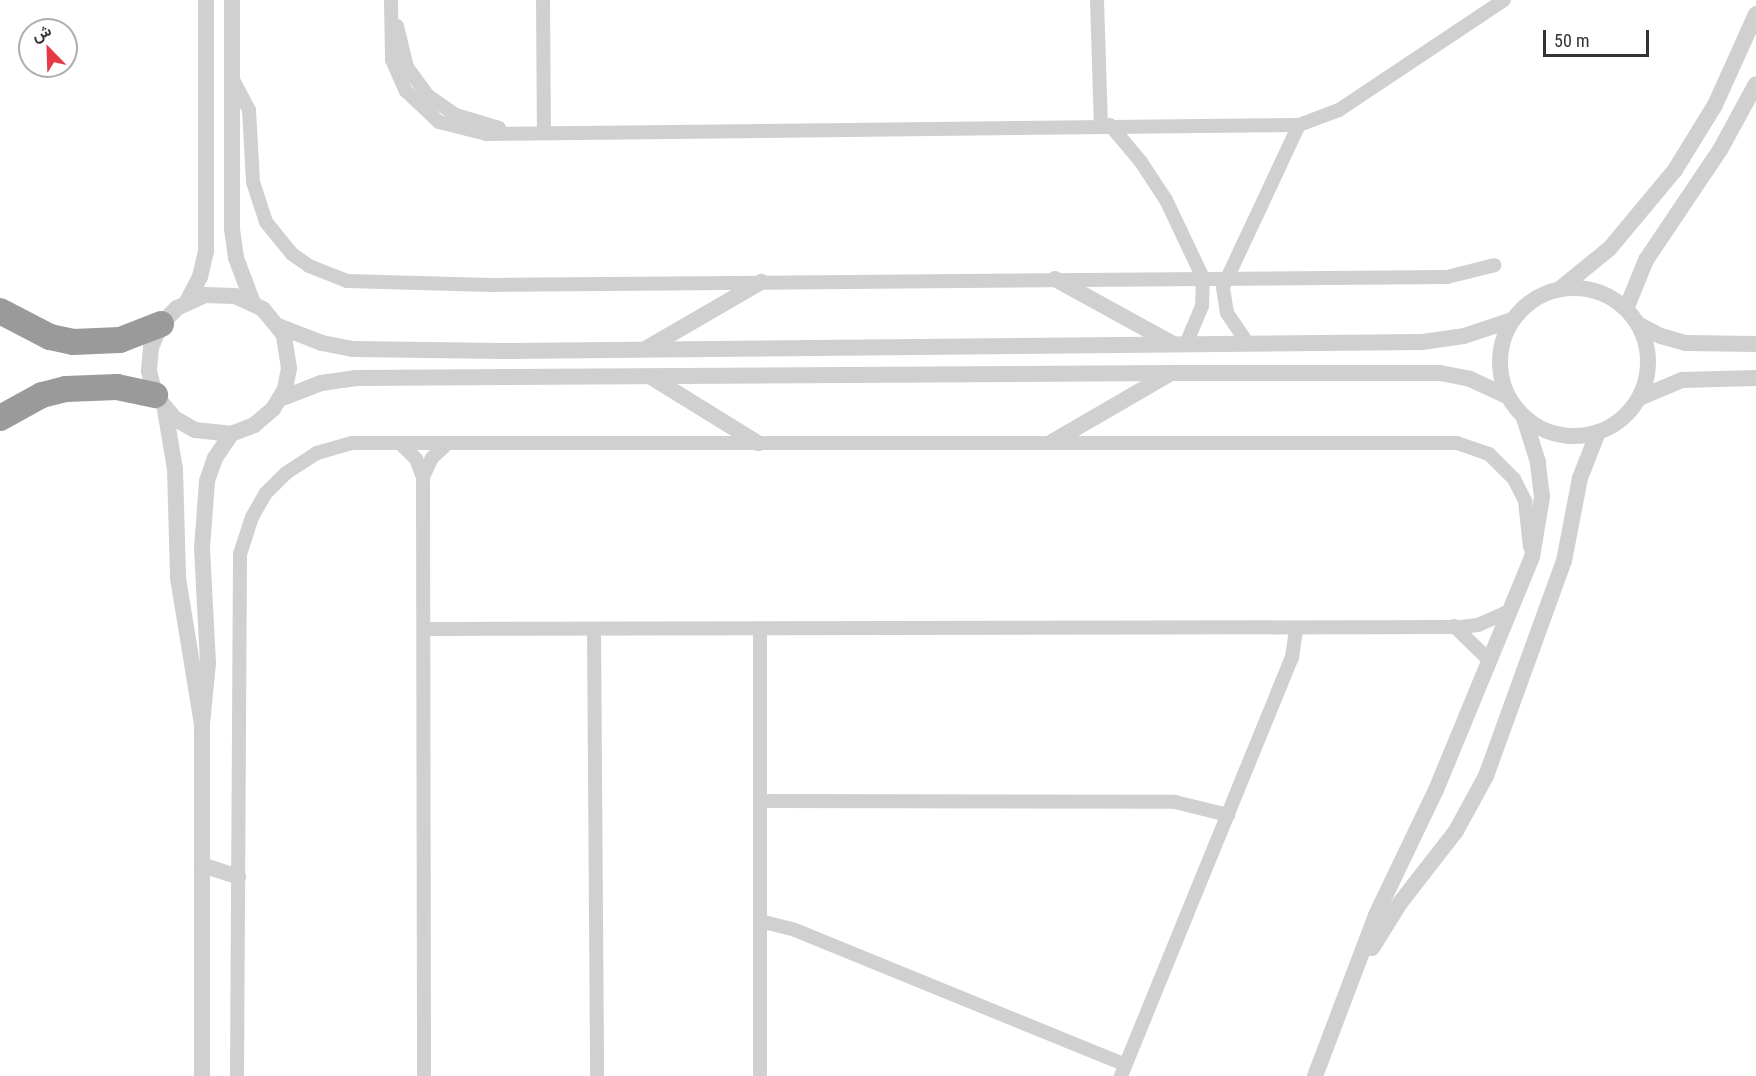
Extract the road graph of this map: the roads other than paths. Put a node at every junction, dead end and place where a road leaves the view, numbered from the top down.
1 (206, 0) edge
2 (232, 0) edge
3 (393, 0) edge
4 (543, 0) edge
5 (1097, 0) edge
6 (1504, 0) edge
7 (1756, 14) edge
8 (232, 78) junction
9 (1756, 84) edge
10 (1106, 124) junction
11 (1299, 125) junction
12 (544, 131) junction
13 (1495, 265) dead end
14 (1203, 278) junction
15 (1227, 278) junction
16 (1055, 279) junction
17 (761, 282) junction
18 (1559, 289) junction
19 (187, 302) junction
20 (253, 303) junction
21 (1626, 309) junction
22 (0, 311) edge
23 (1512, 320) junction
24 (161, 324) junction
25 (1638, 324) junction
26 (278, 326) junction
27 (1180, 344) junction
28 (1248, 344) junction
29 (1756, 344) edge
30 (645, 349) junction
31 (1172, 373) junction
32 (650, 377) junction
33 (1756, 378) edge
34 (1507, 396) junction
35 (1639, 398) junction
36 (280, 399) junction
37 (160, 403) junction
38 (0, 417) edge
39 (1524, 418) junction
40 (1598, 432) junction
41 (231, 434) junction
42 (1052, 442) junction
43 (400, 443) junction
44 (448, 443) junction
45 (758, 443) junction
46 (423, 477) junction
47 (1531, 560) junction
48 (1511, 610) junction
49 (1454, 627) junction
50 (424, 629) junction
51 (594, 629) junction
52 (760, 629) junction
53 (1296, 629) junction
54 (1490, 661) junction
55 (202, 724) junction
56 (760, 801) junction
57 (1228, 815) junction
58 (202, 865) junction
59 (238, 877) junction
60 (760, 921) junction
61 (1356, 975) junction
62 (237, 1061) junction
63 (1124, 1070) edge
64 (202, 1076) edge
65 (237, 1076) edge
66 (250, 1076) edge
67 (424, 1076) edge
68 (597, 1076) edge
69 (760, 1076) edge
70 (1316, 1076) edge

1 - 19 street
2 - 8 street
3 - 12 street
4 - 12 street
5 - 10 street
6 - 11 street
7 - 18 street
8 - 17 street
8 - 20 street
9 - 21 street
10 - 11 street
10 - 12 street
10 - 14 street
11 - 15 street
13 - 15 street
14 - 15 street
14 - 16 street
14 - 27 street
15 - 28 street
16 - 17 street
16 - 27 street
17 - 30 street
18 - 21 street
18 - 23 street
19 - 20 street
19 - 24 street
20 - 26 street
21 - 25 street
22 - 24 highway
23 - 28 street
23 - 34 street
24 - 37 street
25 - 29 street
25 - 35 street
26 - 30 street
26 - 36 street
27 - 28 street
27 - 30 street
31 - 32 street
31 - 34 street
31 - 42 street
32 - 36 street
32 - 45 street
33 - 35 street
34 - 39 street
35 - 40 street
36 - 41 street
37 - 38 highway
37 - 41 street
37 - 55 street
39 - 40 street
39 - 47 street
40 - 61 street
41 - 55 street
42 - 45 street
42 - 47 street
43 - 44 street
43 - 46 street
43 - 59 street
44 - 45 street
44 - 46 street
46 - 50 street
47 - 48 street
48 - 49 street
48 - 54 street
49 - 53 street
49 - 54 street
50 - 51 street
50 - 67 street
51 - 52 street
51 - 68 street
52 - 53 street
52 - 56 street
53 - 57 street
54 - 61 street
55 - 58 street
56 - 57 street
56 - 60 street
57 - 63 street
58 - 59 street
58 - 64 street
59 - 62 street
60 - 63 street
60 - 69 street
61 - 70 street
62 - 65 street
62 - 66 street

